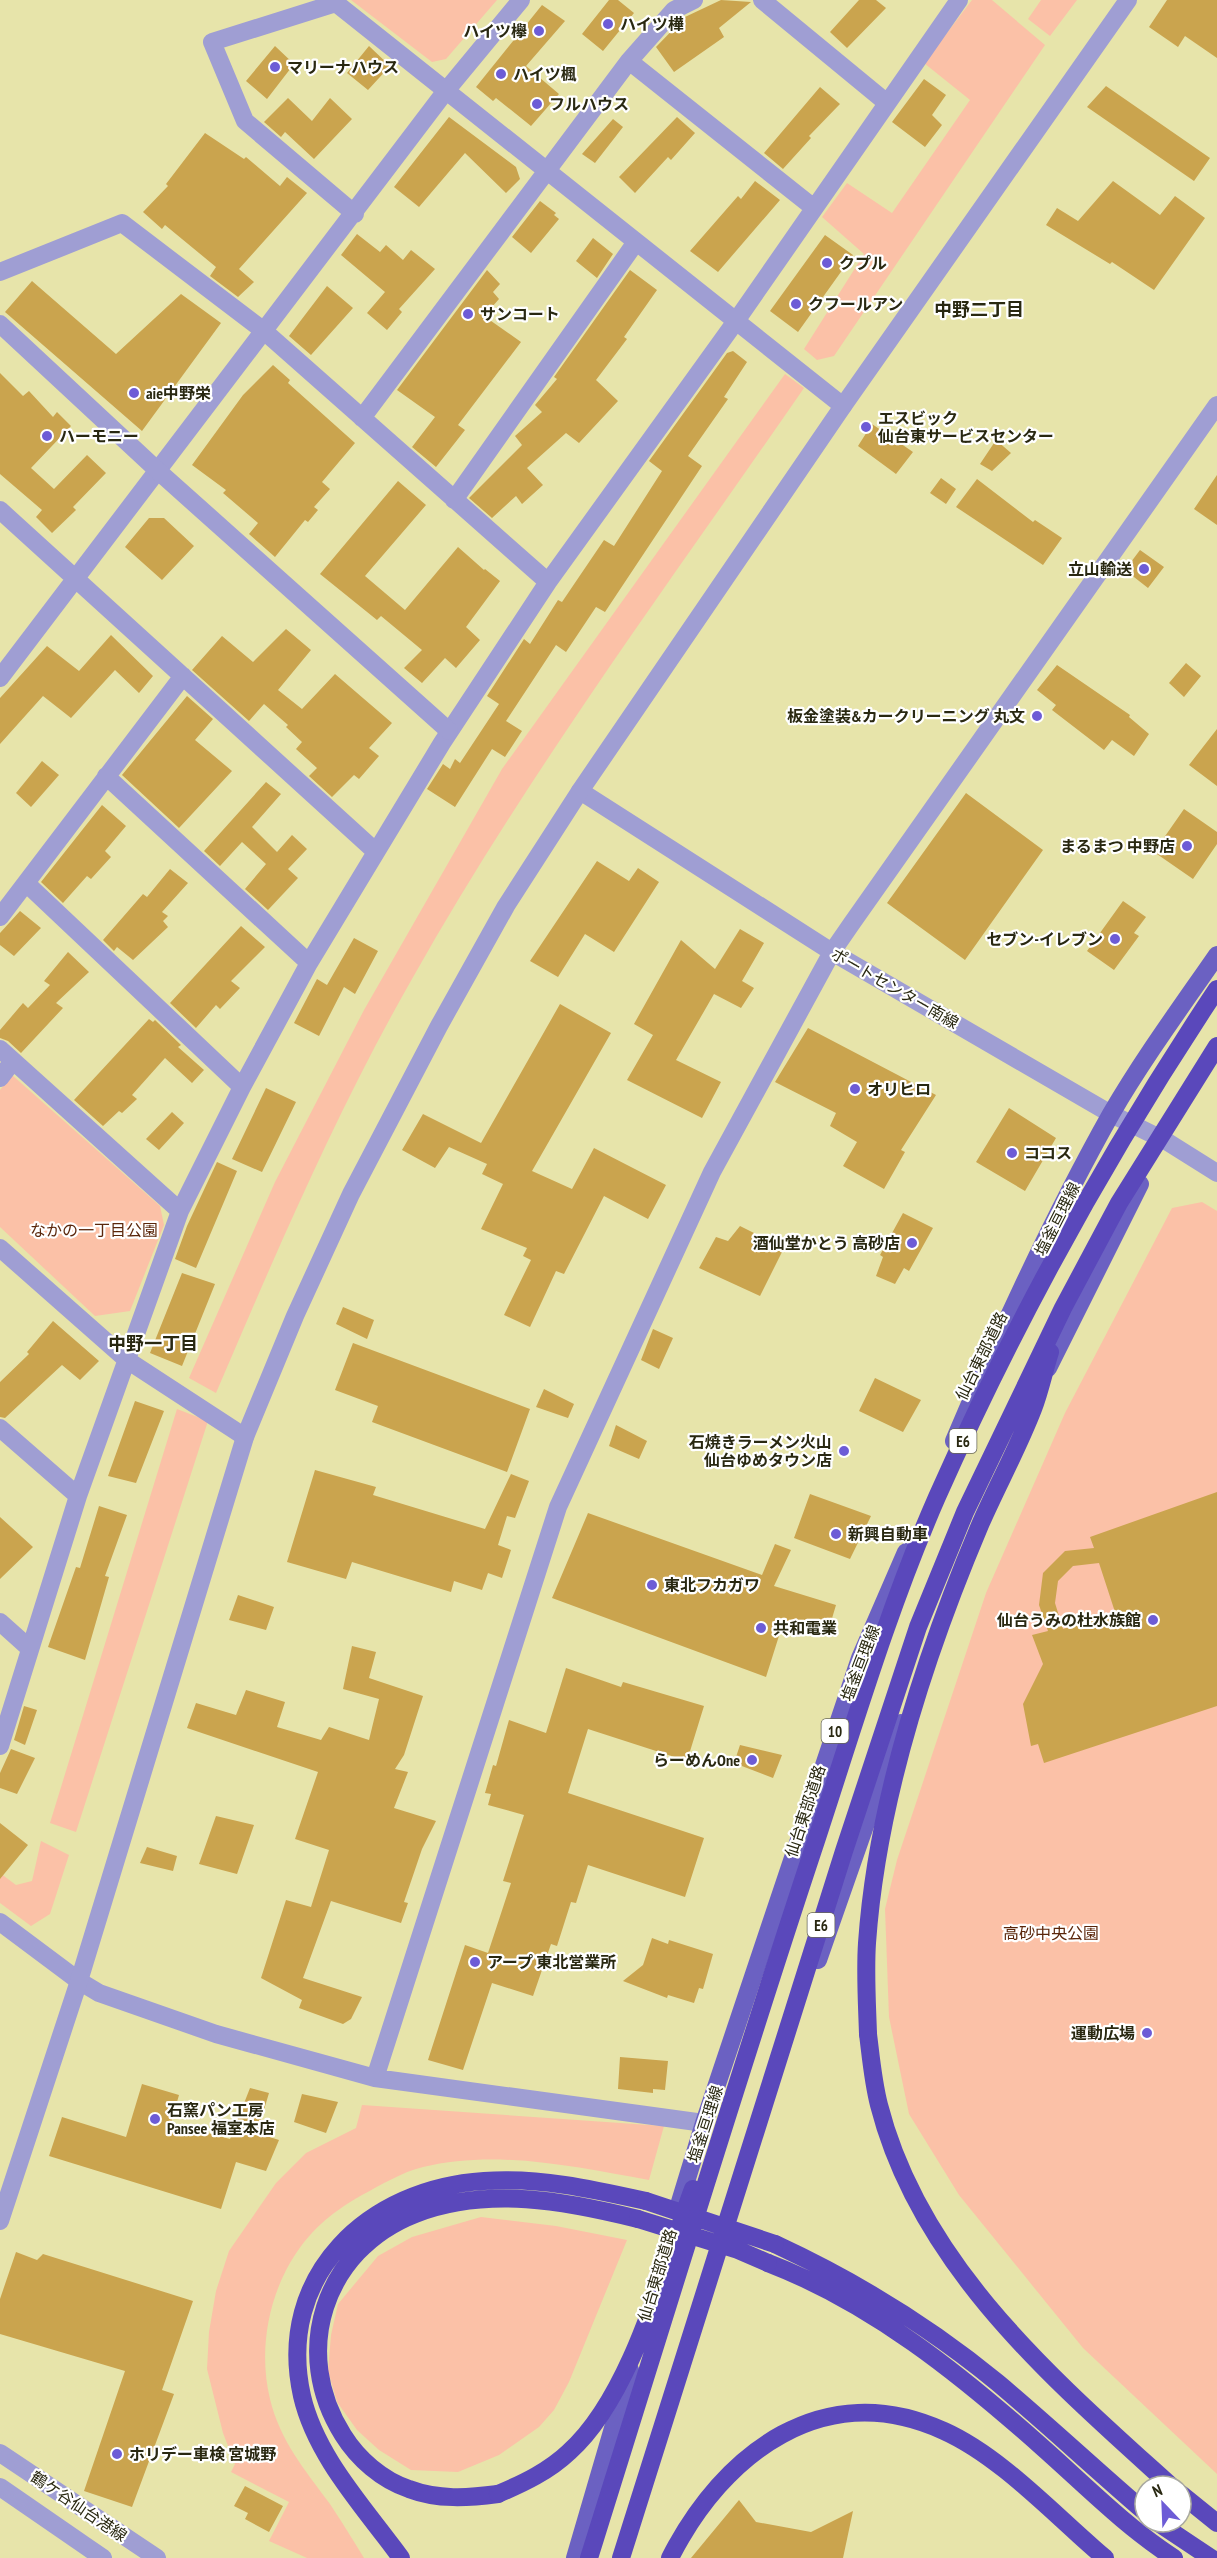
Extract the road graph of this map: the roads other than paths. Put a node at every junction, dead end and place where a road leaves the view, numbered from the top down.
1 (521, 0) edge
2 (694, 0) edge
3 (762, 0) edge
4 (958, 0) edge
5 (1128, 0) edge
6 (332, 2) edge
7 (629, 61) junction
8 (445, 92) junction
9 (887, 103) junction
10 (546, 172) junction
11 (814, 208) junction
12 (355, 214) junction
13 (636, 242) junction
14 (0, 272) edge
15 (736, 321) junction
16 (0, 324) edge
17 (264, 331) junction
18 (1217, 405) edge
19 (843, 406) junction
20 (362, 418) junction
21 (157, 471) junction
22 (454, 500) junction
23 (0, 510) edge
24 (75, 579) junction
25 (548, 582) junction
26 (183, 676) junction
27 (0, 678) edge
28 (449, 731) junction
29 (106, 776) junction
30 (580, 791) junction
31 (375, 851) junction
32 (26, 883) junction
33 (0, 917) edge
34 (832, 952) junction
35 (1217, 955) edge
36 (309, 963) junction
37 (1217, 989) edge
38 (1217, 1046) edge
39 (7, 1055) edge
40 (1217, 1063) edge
41 (0, 1078) edge
42 (242, 1086) junction
43 (1112, 1114) junction
44 (1166, 1141) junction
45 (1217, 1173) edge
46 (180, 1211) junction
47 (0, 1248) edge
48 (1063, 1308) junction
49 (126, 1360) junction
50 (0, 1428) edge
51 (245, 1437) junction
52 (78, 1496) junction
53 (0, 1622) edge
54 (28, 1647) junction
55 (0, 1746) edge
56 (0, 1922) edge
57 (787, 1928) junction
58 (79, 1981) junction
59 (375, 2078) junction
60 (704, 2123) junction
61 (0, 2221) edge
62 (0, 2453) edge
63 (1158, 2474) edge
64 (0, 2487) edge
65 (1133, 2502) edge
66 (1193, 2504) edge
67 (1217, 2523) edge
68 (1175, 2534) edge
69 (103, 2558) edge
70 (158, 2558) edge
71 (401, 2558) edge
72 (574, 2558) edge
73 (589, 2558) edge
74 (621, 2558) edge
75 (629, 2558) edge
76 (670, 2558) edge
77 (1105, 2558) edge
78 (1174, 2558) edge
79 (1211, 2558) edge

1 - 8 street
2 - 7 street
3 - 9 street
4 - 9 street
5 - 19 street
6 - 8 street
6 - 12 street
7 - 10 street
7 - 11 street
8 - 10 street
8 - 12 street
9 - 11 street
10 - 13 street
10 - 20 street
11 - 15 street
12 - 17 street
13 - 15 street
13 - 22 street
14 - 17 street
15 - 19 street
15 - 25 street
16 - 21 street
17 - 20 street
17 - 21 street
18 - 34 street
19 - 30 street
20 - 22 street
21 - 24 street
21 - 28 street
22 - 25 street
23 - 24 street
24 - 26 street
24 - 27 street
25 - 28 street
26 - 29 street
26 - 31 street
28 - 31 street
29 - 32 street
29 - 36 street
30 - 34 street, ポートセンター南線
30 - 51 street
31 - 36 street
32 - 33 street
32 - 42 street
34 - 43 street, ポートセンター南線
34 - 59 street
35 - 43 main road, 塩釜亘理線 / 10
36 - 42 street
37 - 57 highway, 仙台東部道路 / E6, bridge
38 - 48 highway, E6, bridge
39 - 41 street
39 - 46 street
40 - 44 main road
42 - 46 street
43 - 44 street, ポートセンター南線
43 - 60 main road, 塩釜亘理線 / 10
44 - 45 street, ポートセンター南線
44 - 75 main road
46 - 49 street
47 - 49 street
48 - 63 highway, bridge
48 - 74 highway, E6, bridge
49 - 51 street
49 - 52 street
50 - 52 street
51 - 58 street
52 - 54 street
53 - 54 street
54 - 55 street
56 - 58 street
57 - 73 highway, 仙台東部道路 / E6, bridge
57 - 78 highway, bridge
58 - 59 street
58 - 61 street
59 - 60 street
60 - 72 main road, 塩釜亘理線 / 10
62 - 70 street, 鶴ケ谷仙台港線
64 - 69 street, 鶴ケ谷仙台港線
65 - 71 highway, bridge
66 - 67 highway
68 - 79 highway
76 - 77 highway

